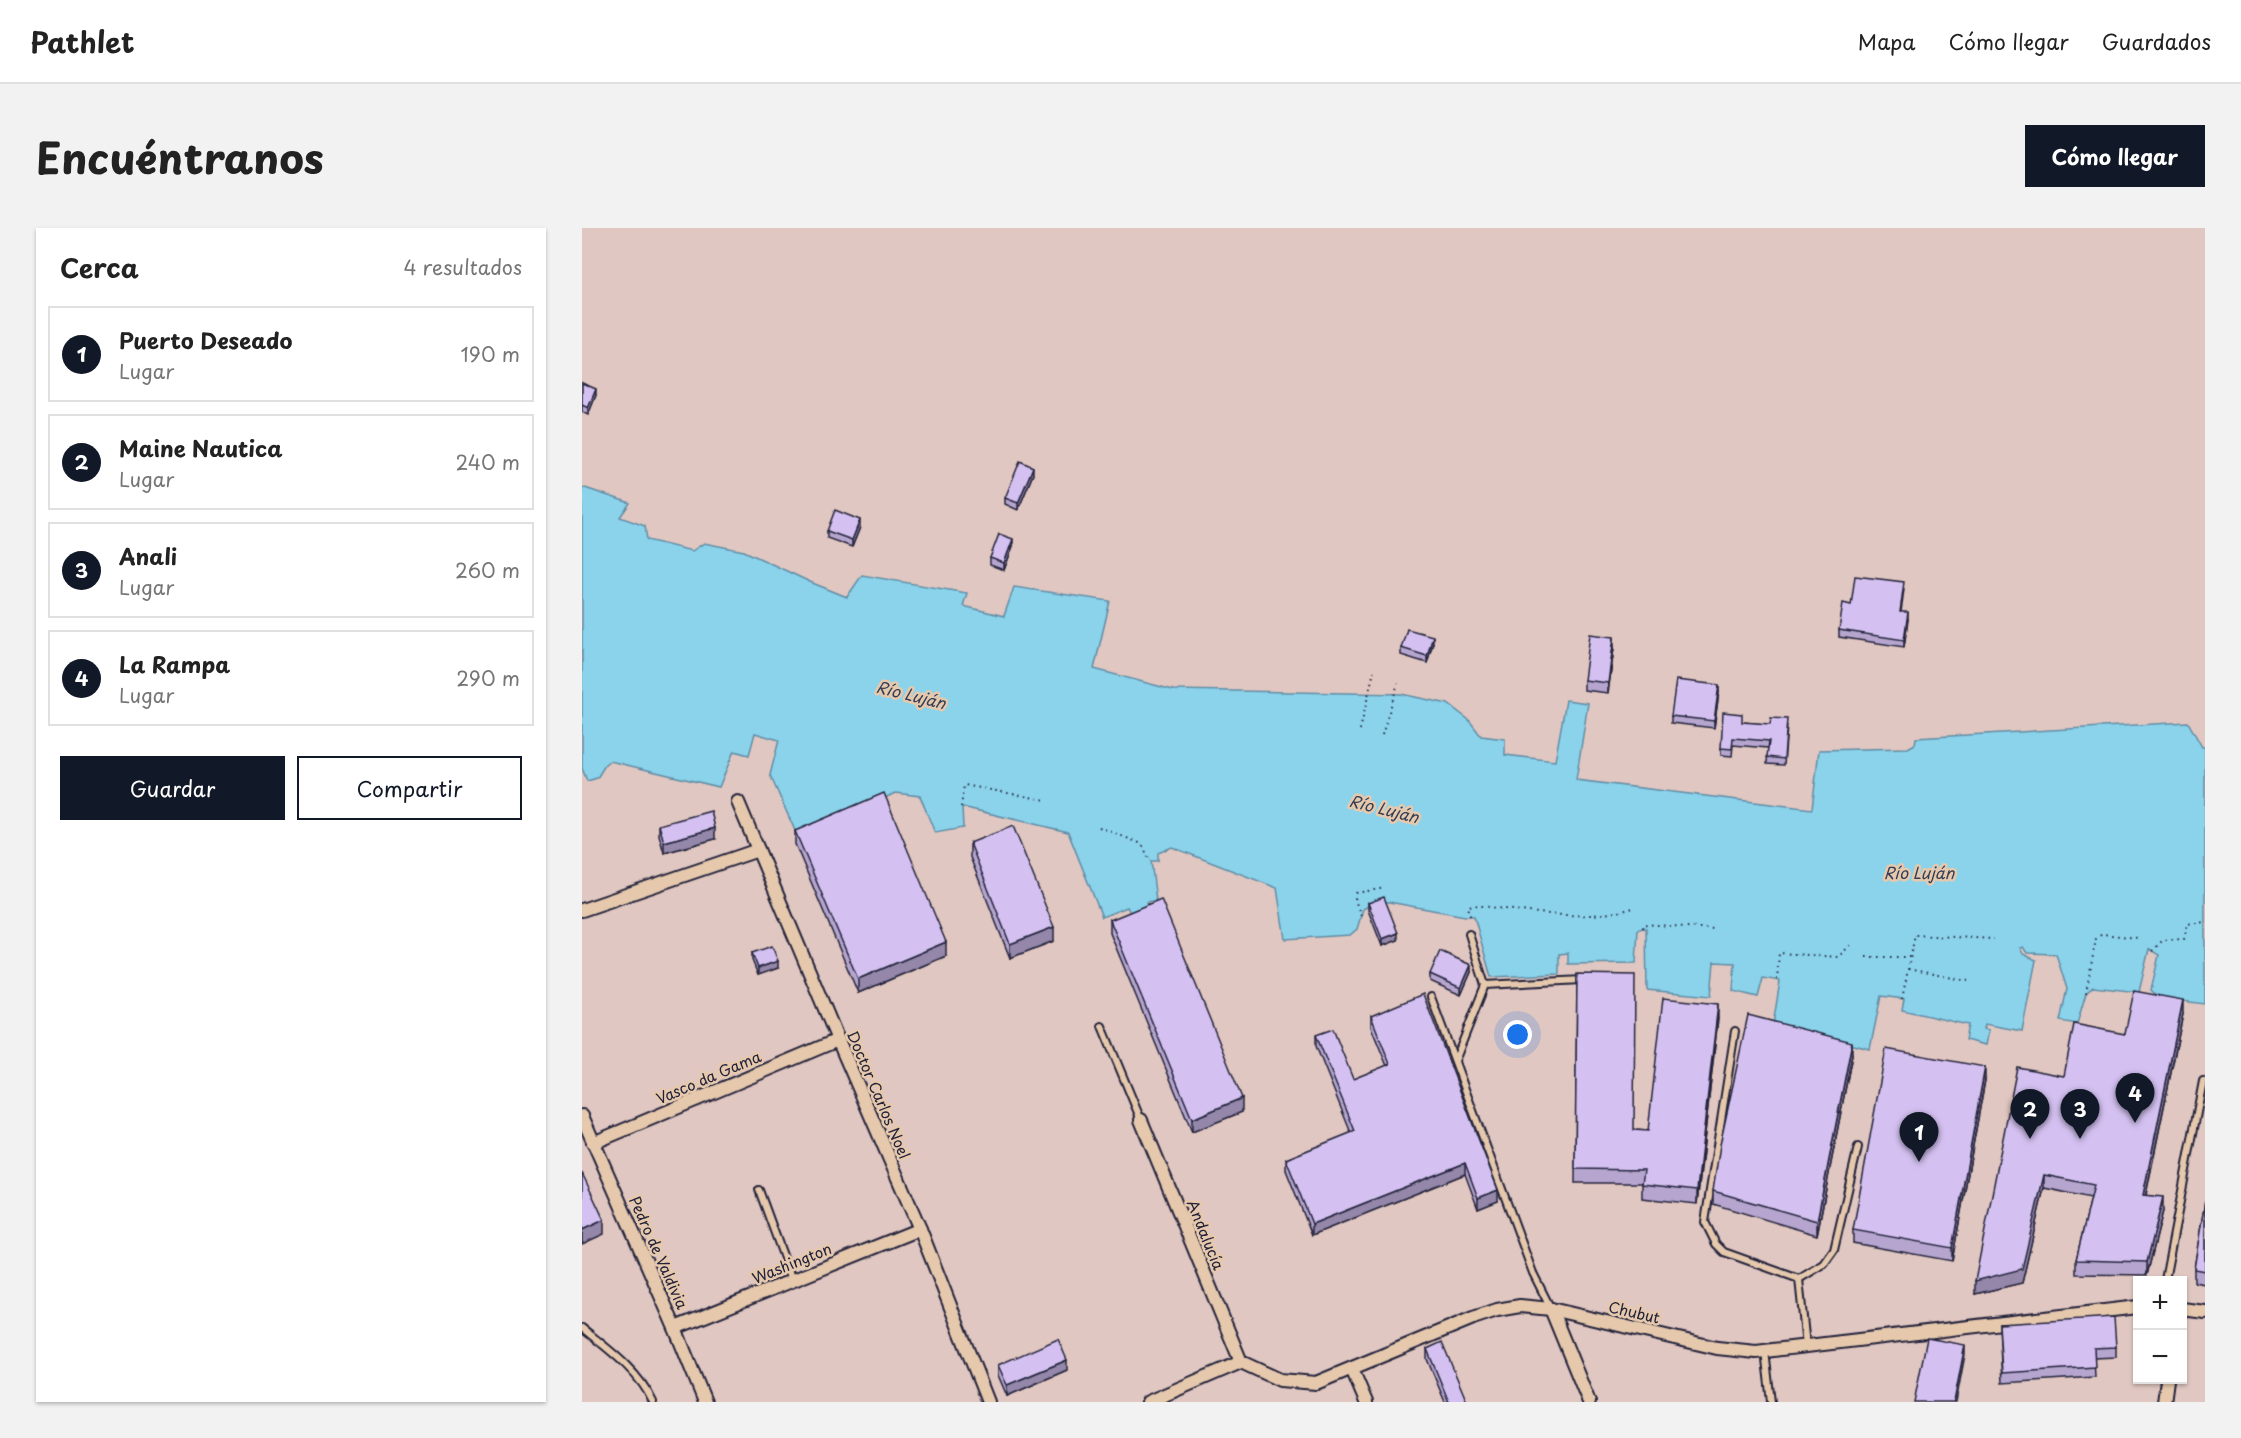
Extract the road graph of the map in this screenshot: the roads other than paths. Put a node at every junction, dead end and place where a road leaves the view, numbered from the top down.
1 (738, 802) dead end
2 (758, 850) junction
3 (582, 910) edge
4 (1469, 934) dead end
5 (1586, 980) edge
6 (1485, 985) junction
7 (1431, 997) dead end
8 (1102, 1026) dead end
9 (1735, 1031) dead end
10 (838, 1040) junction
11 (1455, 1062) junction
12 (2203, 1081) dead end
13 (582, 1116) edge
14 (1141, 1120) joint
15 (593, 1143) junction
16 (1858, 1147) dead end
17 (759, 1190) dead end
18 (920, 1229) junction
19 (2166, 1276) edge
20 (1799, 1279) junction
21 (792, 1280) junction
22 (2133, 1307) edge
23 (1551, 1309) junction
24 (2187, 1310) edge
25 (2205, 1312) edge
26 (582, 1328) edge
27 (675, 1328) junction
28 (1806, 1346) junction
29 (1765, 1350) junction
30 (1241, 1362) junction
31 (1352, 1369) junction
32 (2167, 1384) edge
33 (653, 1402) edge
34 (705, 1402) edge
35 (988, 1402) edge
36 (1148, 1402) edge
37 (1366, 1402) edge
38 (1589, 1402) edge
39 (1772, 1402) edge
40 (2164, 1402) edge

1 - 2 street, Doctor Carlos Noel
2 - 3 street
2 - 10 street, Doctor Carlos Noel
4 - 6 lane
5 - 6 lane
6 - 11 lane
7 - 11 lane
8 - 14 lane
9 - 20 lane
10 - 15 street, Vasco da Gama
10 - 18 street, Doctor Carlos Noel
11 - 23 lane
12 - 19 lane
13 - 15 street, Pedro de Valdivia
14 - 30 street, Andalucía
15 - 27 street, Pedro de Valdivia
16 - 20 lane
17 - 21 lane
18 - 21 street, Washington
18 - 35 street, Doctor Carlos Noel
20 - 28 lane
21 - 27 street, Washington
22 - 28 street, Chubut
23 - 29 street, Chubut
23 - 31 street, Chubut
23 - 38 street
24 - 25 street
26 - 33 lane
27 - 34 street, Pedro de Valdivia
28 - 29 street, Chubut
29 - 39 lane
30 - 31 street, Chubut
30 - 36 street
31 - 37 street
32 - 40 street

